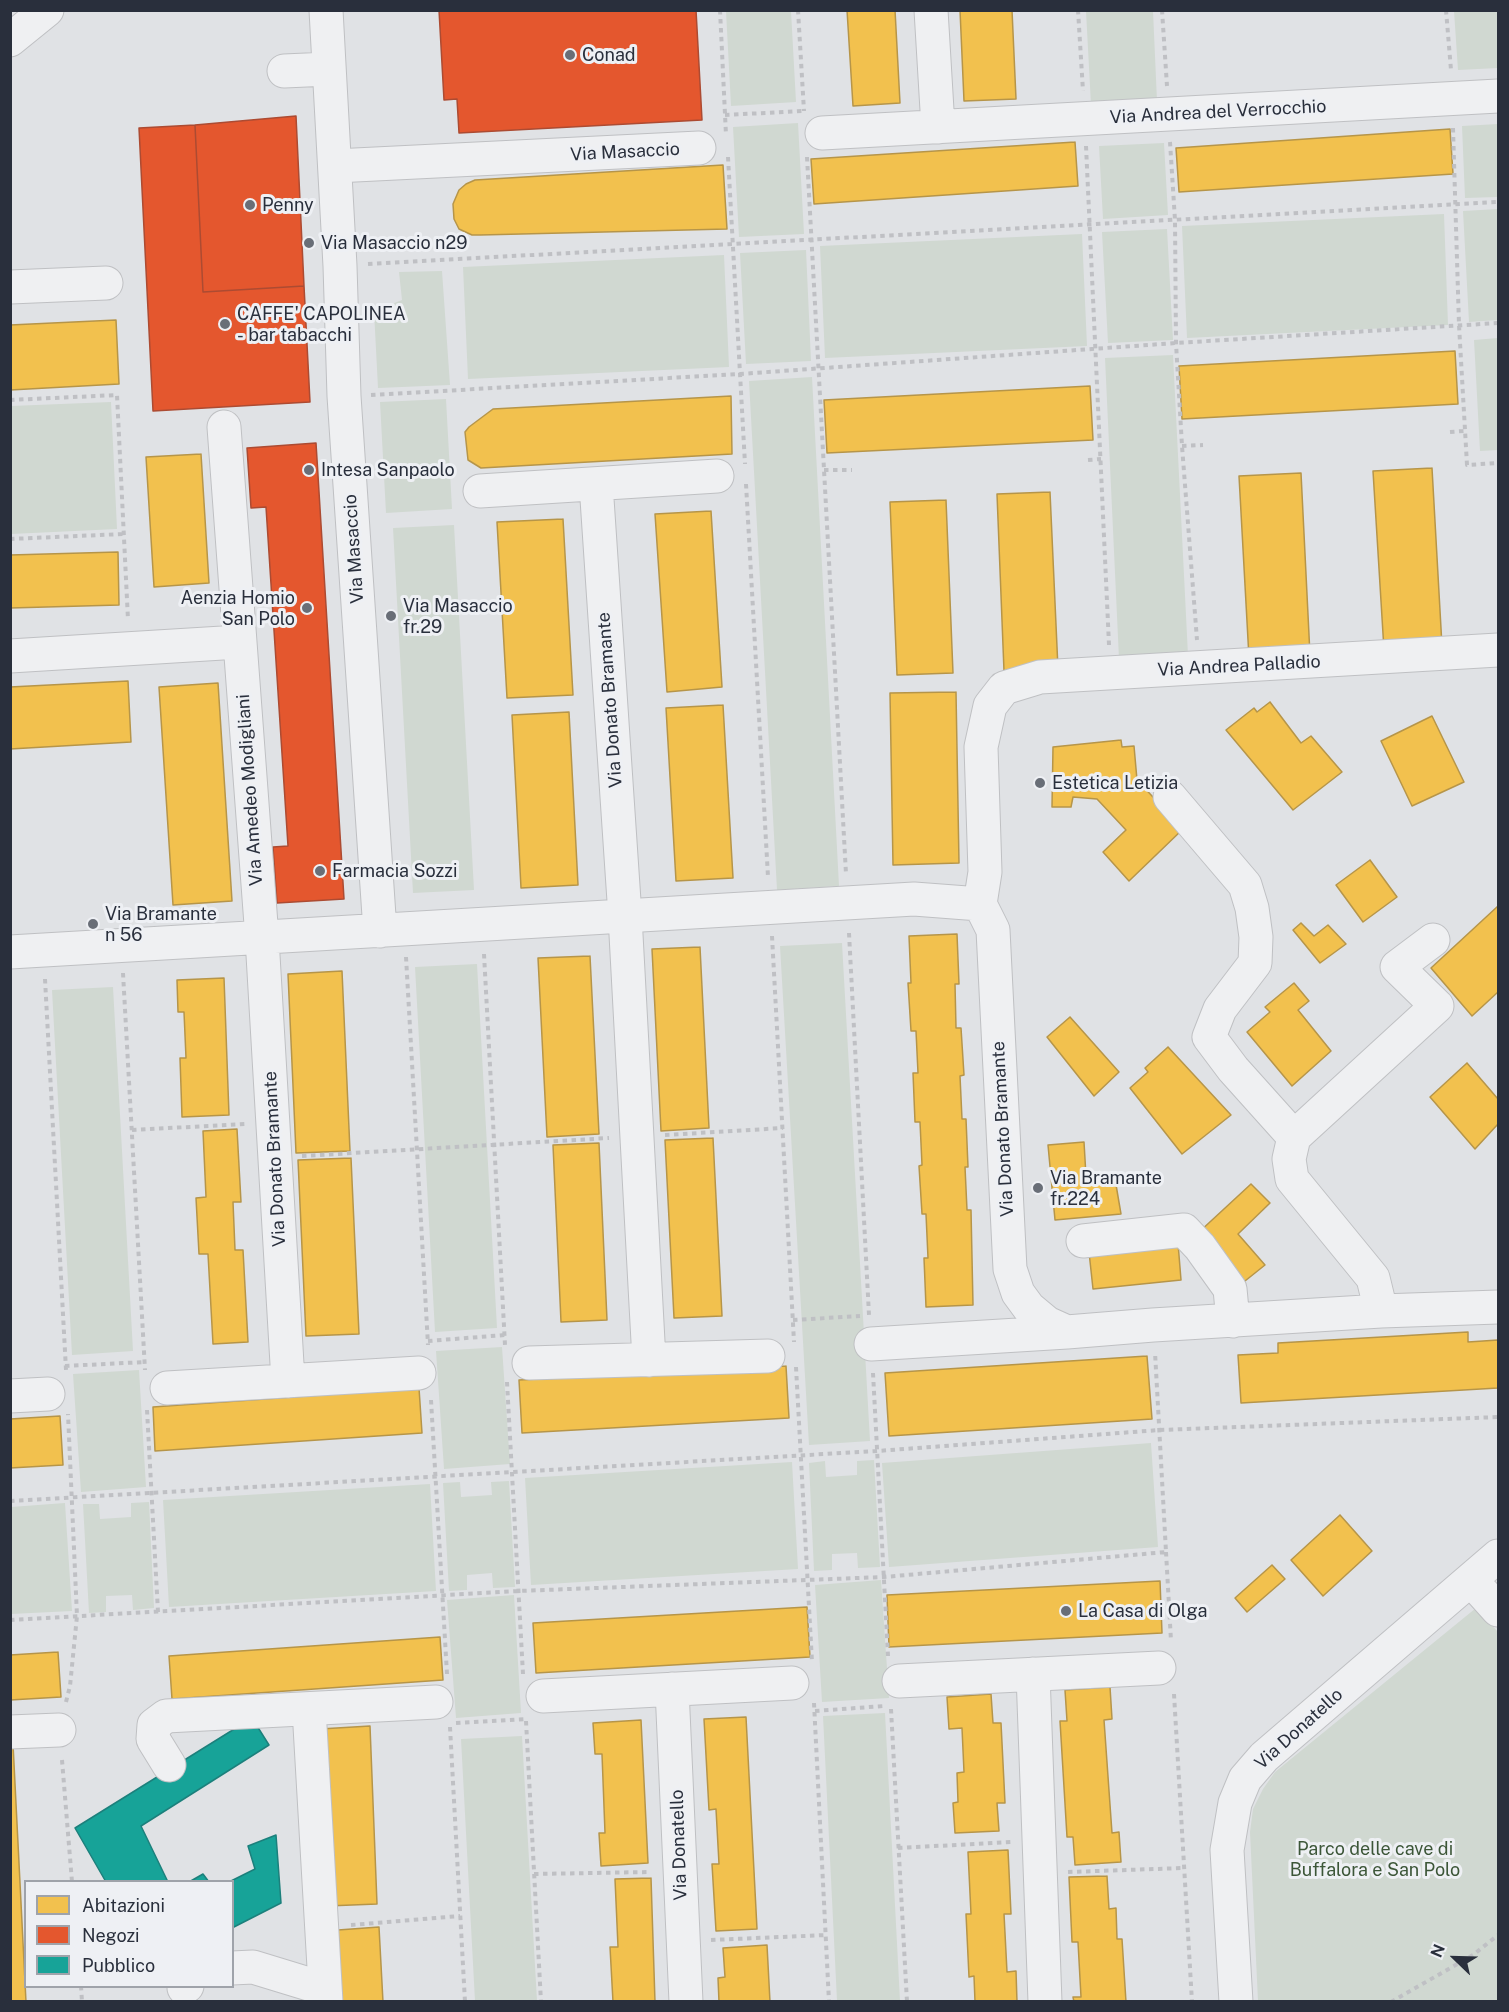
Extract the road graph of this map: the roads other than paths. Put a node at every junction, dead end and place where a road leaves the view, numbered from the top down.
1 (47, 10) edge
2 (326, 10) edge
3 (931, 10) edge
4 (10, 40) edge
5 (329, 69) junction
6 (284, 71) dead end
7 (1498, 96) edge
8 (809, 127) road end
9 (938, 127) junction
10 (699, 148) dead end
11 (335, 166) junction
12 (106, 283) dead end
13 (10, 287) edge
14 (224, 427) dead end
15 (717, 476) dead end
16 (596, 484) junction
17 (480, 491) dead end
18 (239, 642) junction
19 (1498, 650) edge
20 (10, 656) edge
21 (1170, 797) dead end
22 (980, 904) junction
23 (625, 916) junction
24 (392, 930) junction
25 (262, 938) junction
26 (1432, 940) dead end
27 (10, 952) edge
28 (1294, 1137) junction
29 (1083, 1241) dead end
30 (1496, 1307) edge
31 (1381, 1311) junction
32 (1233, 1321) junction
33 (870, 1330) road end
34 (1067, 1332) junction
35 (786, 1358) road end
36 (649, 1360) junction
37 (514, 1365) road end
38 (426, 1373) road end
39 (288, 1381) junction
40 (153, 1389) road end
41 (60, 1391) road end
42 (10, 1396) edge
43 (1498, 1556) edge
44 (1471, 1580) junction
45 (1498, 1610) edge
46 (1168, 1668) road end
47 (894, 1670) road end
48 (1033, 1674) junction
49 (806, 1685) road end
50 (672, 1689) junction
51 (441, 1690) road end
52 (529, 1702) road end
53 (309, 1709) junction
54 (59, 1730) dead end
55 (10, 1732) edge
56 (169, 1766) dead end
57 (234, 1968) edge
58 (326, 1995) edge
59 (686, 2001) edge
60 (1046, 2001) edge
61 (1236, 2001) edge

1 - 4 street
2 - 5 street, Via Masaccio
3 - 9 street
5 - 6 street
5 - 11 street, Via Masaccio
7 - 9 street, Via Andrea del Verrocchio
8 - 9 street, Via Andrea del Verrocchio
10 - 11 street, Via Masaccio
11 - 24 street, Via Masaccio
12 - 13 street
14 - 18 street, Via Amedeo Modigliani
15 - 16 street
16 - 17 street
16 - 23 street, Via Donato Bramante
18 - 20 street
18 - 25 street, Via Amedeo Modigliani
19 - 22 street, Via Andrea Palladio
21 - 28 street
22 - 23 street
22 - 34 street, Via Donato Bramante
23 - 24 street
23 - 36 street, Via Donato Bramante
24 - 25 street
25 - 27 street
25 - 39 street, Via Donato Bramante
26 - 28 street
28 - 31 street
29 - 32 street
30 - 31 street
31 - 32 street
32 - 34 street
33 - 34 street
35 - 36 street
36 - 37 street
38 - 39 street
39 - 40 street
41 - 42 street
43 - 44 street, Via Donatello
44 - 45 street
44 - 61 street, Via Donatello
46 - 48 street
47 - 48 street
48 - 60 street
49 - 50 street
50 - 52 street
50 - 59 street, Via Donatello
51 - 53 street
53 - 56 street
53 - 58 street
54 - 55 street
57 - 58 street

